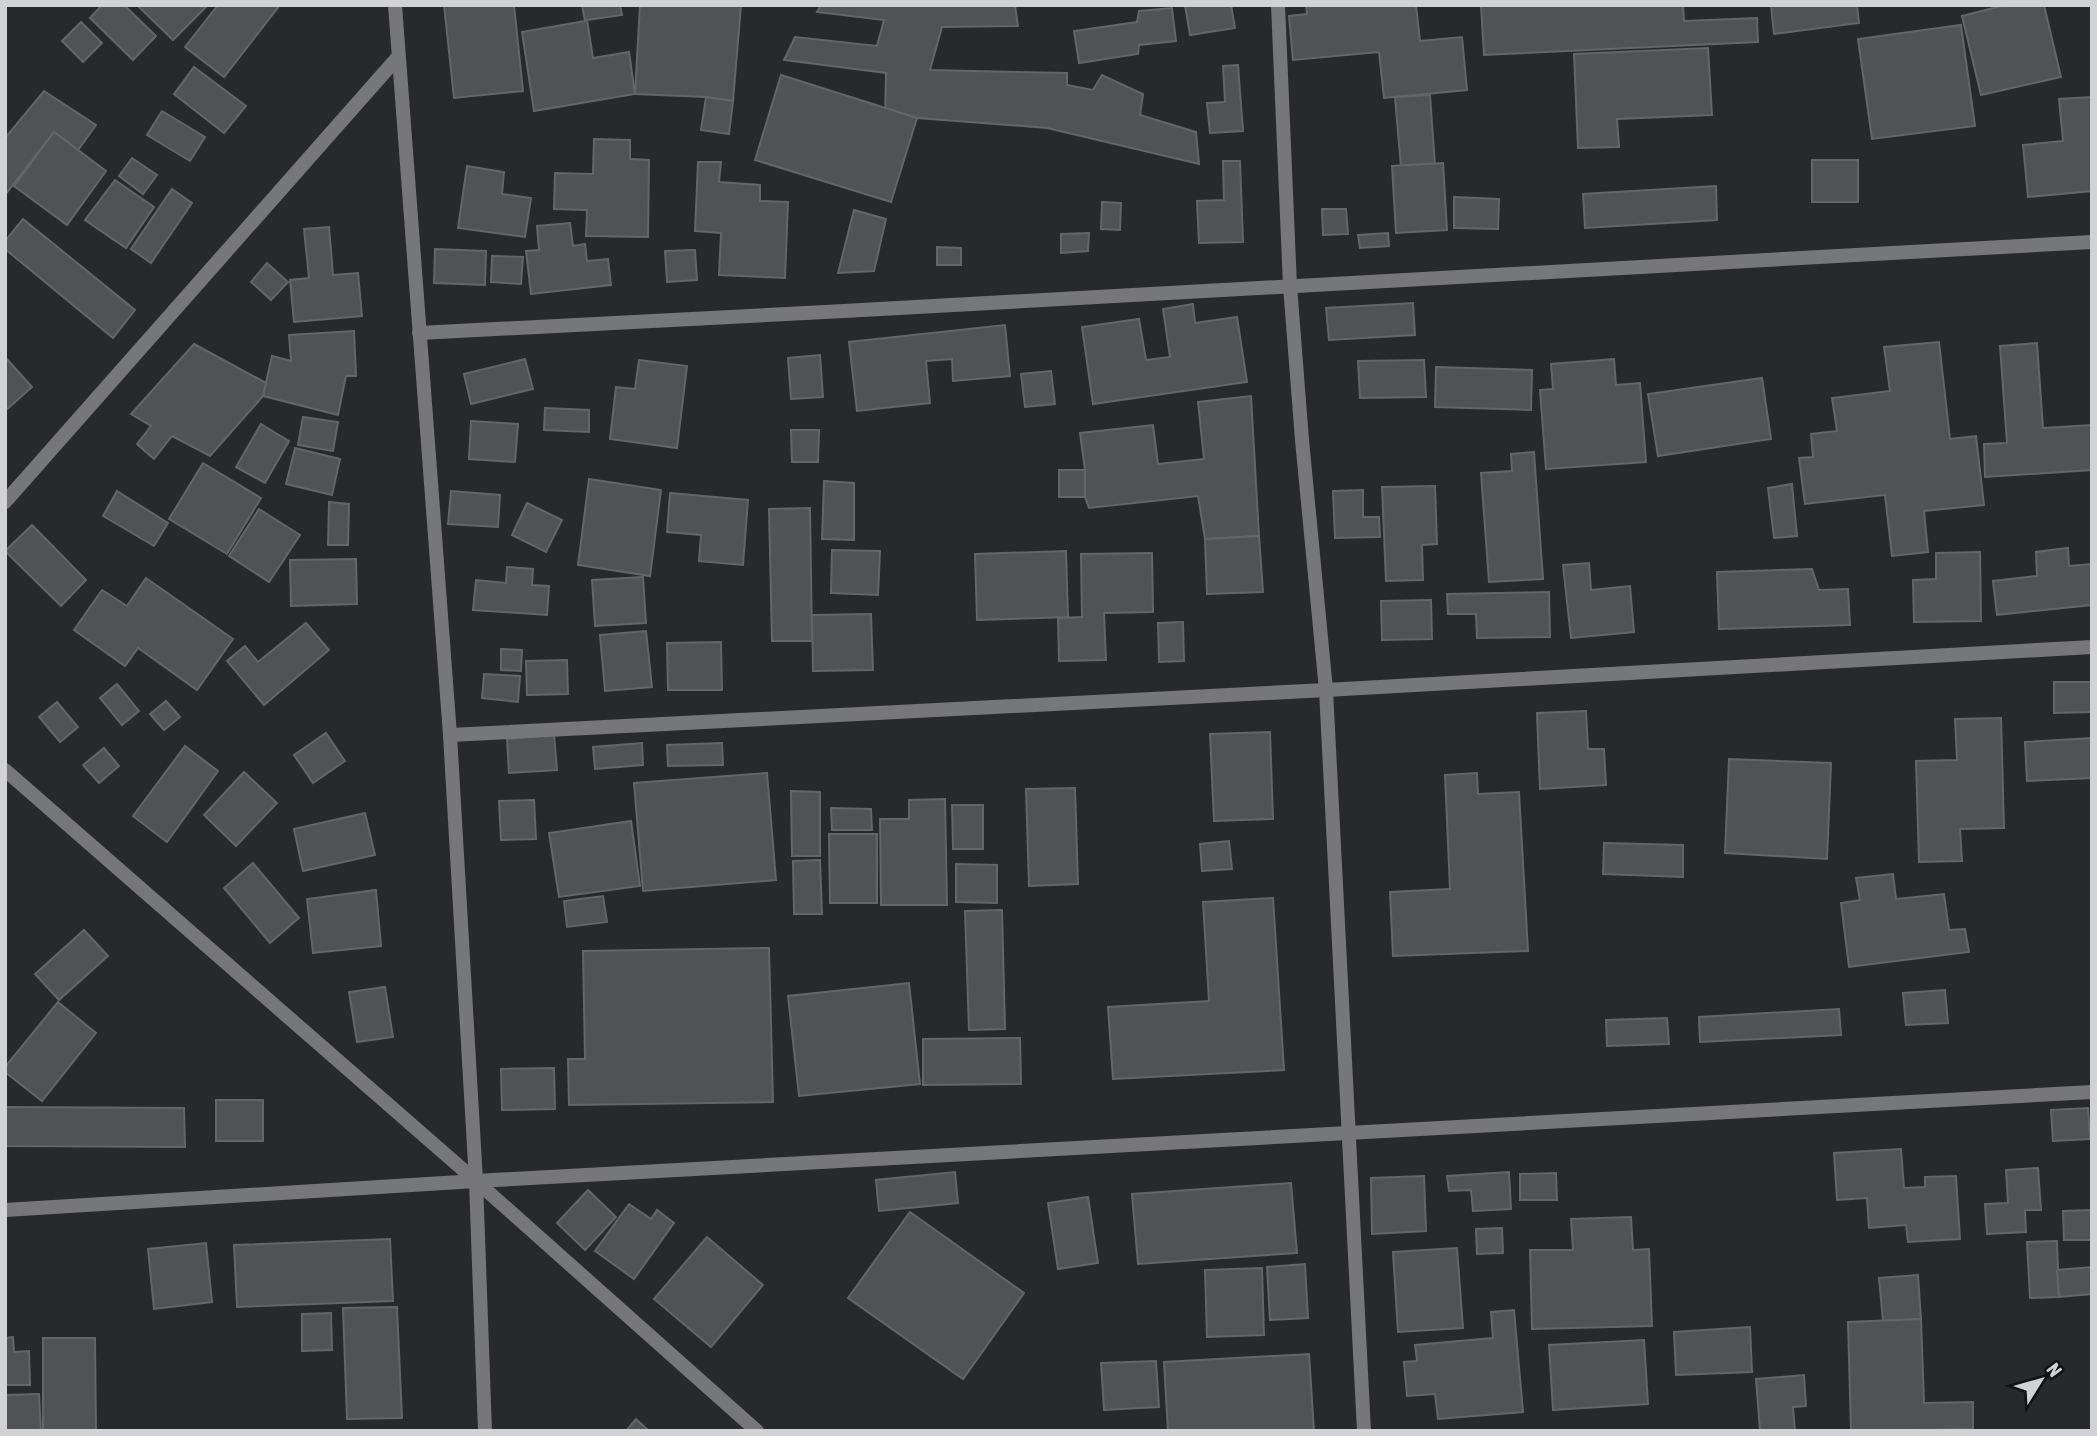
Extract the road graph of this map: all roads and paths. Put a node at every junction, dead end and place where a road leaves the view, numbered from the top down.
1 (395, 5) edge
2 (1278, 5) edge
3 (398, 57) junction
4 (2092, 242) edge
5 (1290, 286) junction
6 (419, 333) junction
7 (5, 502) edge
8 (2092, 648) edge
9 (1326, 690) junction
10 (450, 735) junction
11 (5, 770) edge
12 (2092, 1092) edge
13 (1349, 1134) junction
14 (476, 1181) junction
15 (5, 1210) edge
16 (485, 1431) edge
17 (757, 1431) edge
18 (1364, 1431) edge

1 - 3 street
2 - 5 street
3 - 6 street
3 - 7 street
4 - 5 street
5 - 6 street
5 - 9 street
6 - 10 street
8 - 9 street
9 - 10 street
9 - 13 street
10 - 14 street
11 - 14 street
12 - 13 street
13 - 14 street
13 - 18 street
14 - 15 street
14 - 16 street
14 - 17 street

